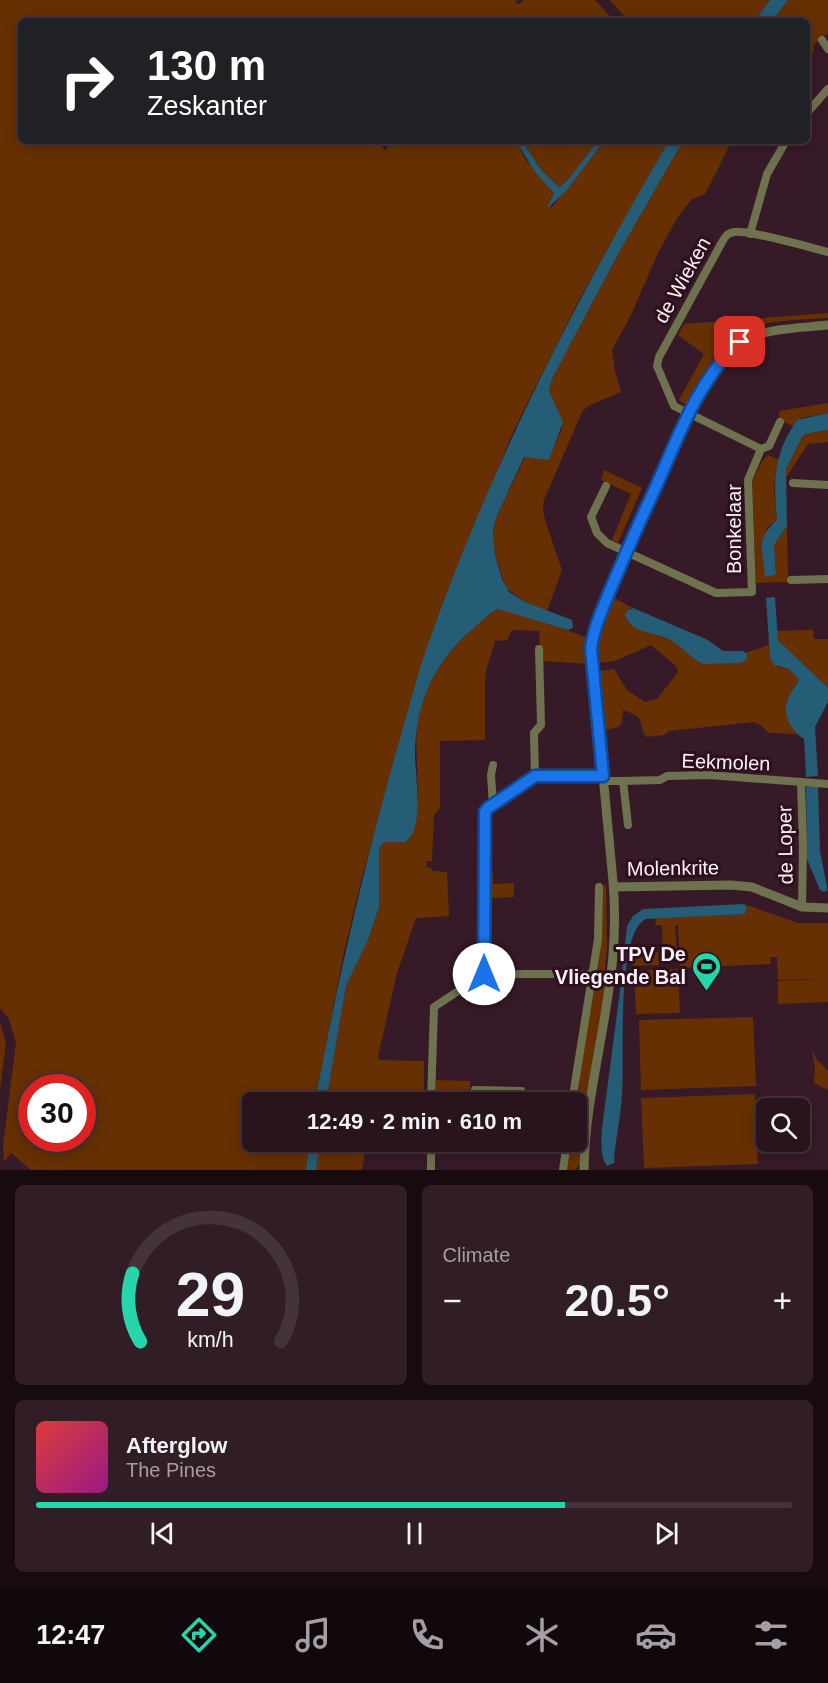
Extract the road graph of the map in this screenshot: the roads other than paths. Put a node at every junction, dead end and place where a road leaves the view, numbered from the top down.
1 (822, 40) dead end
2 (828, 49) edge
3 (828, 89) edge
4 (810, 110) edge
5 (783, 144) edge
6 (750, 234) junction
7 (828, 252) edge
8 (828, 325) edge
9 (689, 414) junction
10 (780, 422) dead end
11 (761, 449) junction
12 (793, 483) dead end
13 (828, 485) edge
14 (606, 486) dead end
15 (626, 552) junction
16 (828, 579) edge
17 (791, 580) dead end
18 (539, 648) dead end
19 (493, 765) dead end
20 (535, 776) junction
21 (604, 779) junction
22 (623, 781) junction
23 (801, 782) junction
24 (828, 784) edge
25 (493, 805) junction
26 (627, 825) dead end
27 (599, 887) dead end
28 (614, 888) junction
29 (802, 907) junction
30 (828, 908) edge
31 (484, 974) junction
32 (594, 974) junction
33 (610, 976) junction
34 (474, 1089) dead end
35 (522, 1090) dead end
36 (431, 1092) edge
37 (574, 1092) edge
38 (431, 1152) edge
39 (566, 1152) edge
40 (431, 1170) edge
41 (563, 1170) edge
42 (584, 1170) edge

1 - 2 street
3 - 4 street
5 - 6 street
6 - 7 street
6 - 9 street, de Wieken
8 - 9 street, Molenkrite
9 - 11 street
9 - 15 street, Molenkrite
10 - 11 street
11 - 15 street, Bonkelaar
12 - 13 street
14 - 15 street
15 - 21 street, Molenkrite
16 - 17 street
18 - 20 street
19 - 25 street
20 - 21 street, Eekmolen
20 - 25 street
21 - 22 street, Eekmolen
21 - 28 street, Molenkrite
22 - 23 street, Eekmolen
22 - 26 street
23 - 24 street, Eekmolen
23 - 29 street, de Loper
25 - 31 street
27 - 32 street
28 - 29 street, Molenkrite
28 - 33 street
29 - 30 street, Molenkrite
31 - 32 street
31 - 36 street
32 - 33 street
32 - 37 street
33 - 42 street
34 - 35 street
38 - 40 street
39 - 41 street

